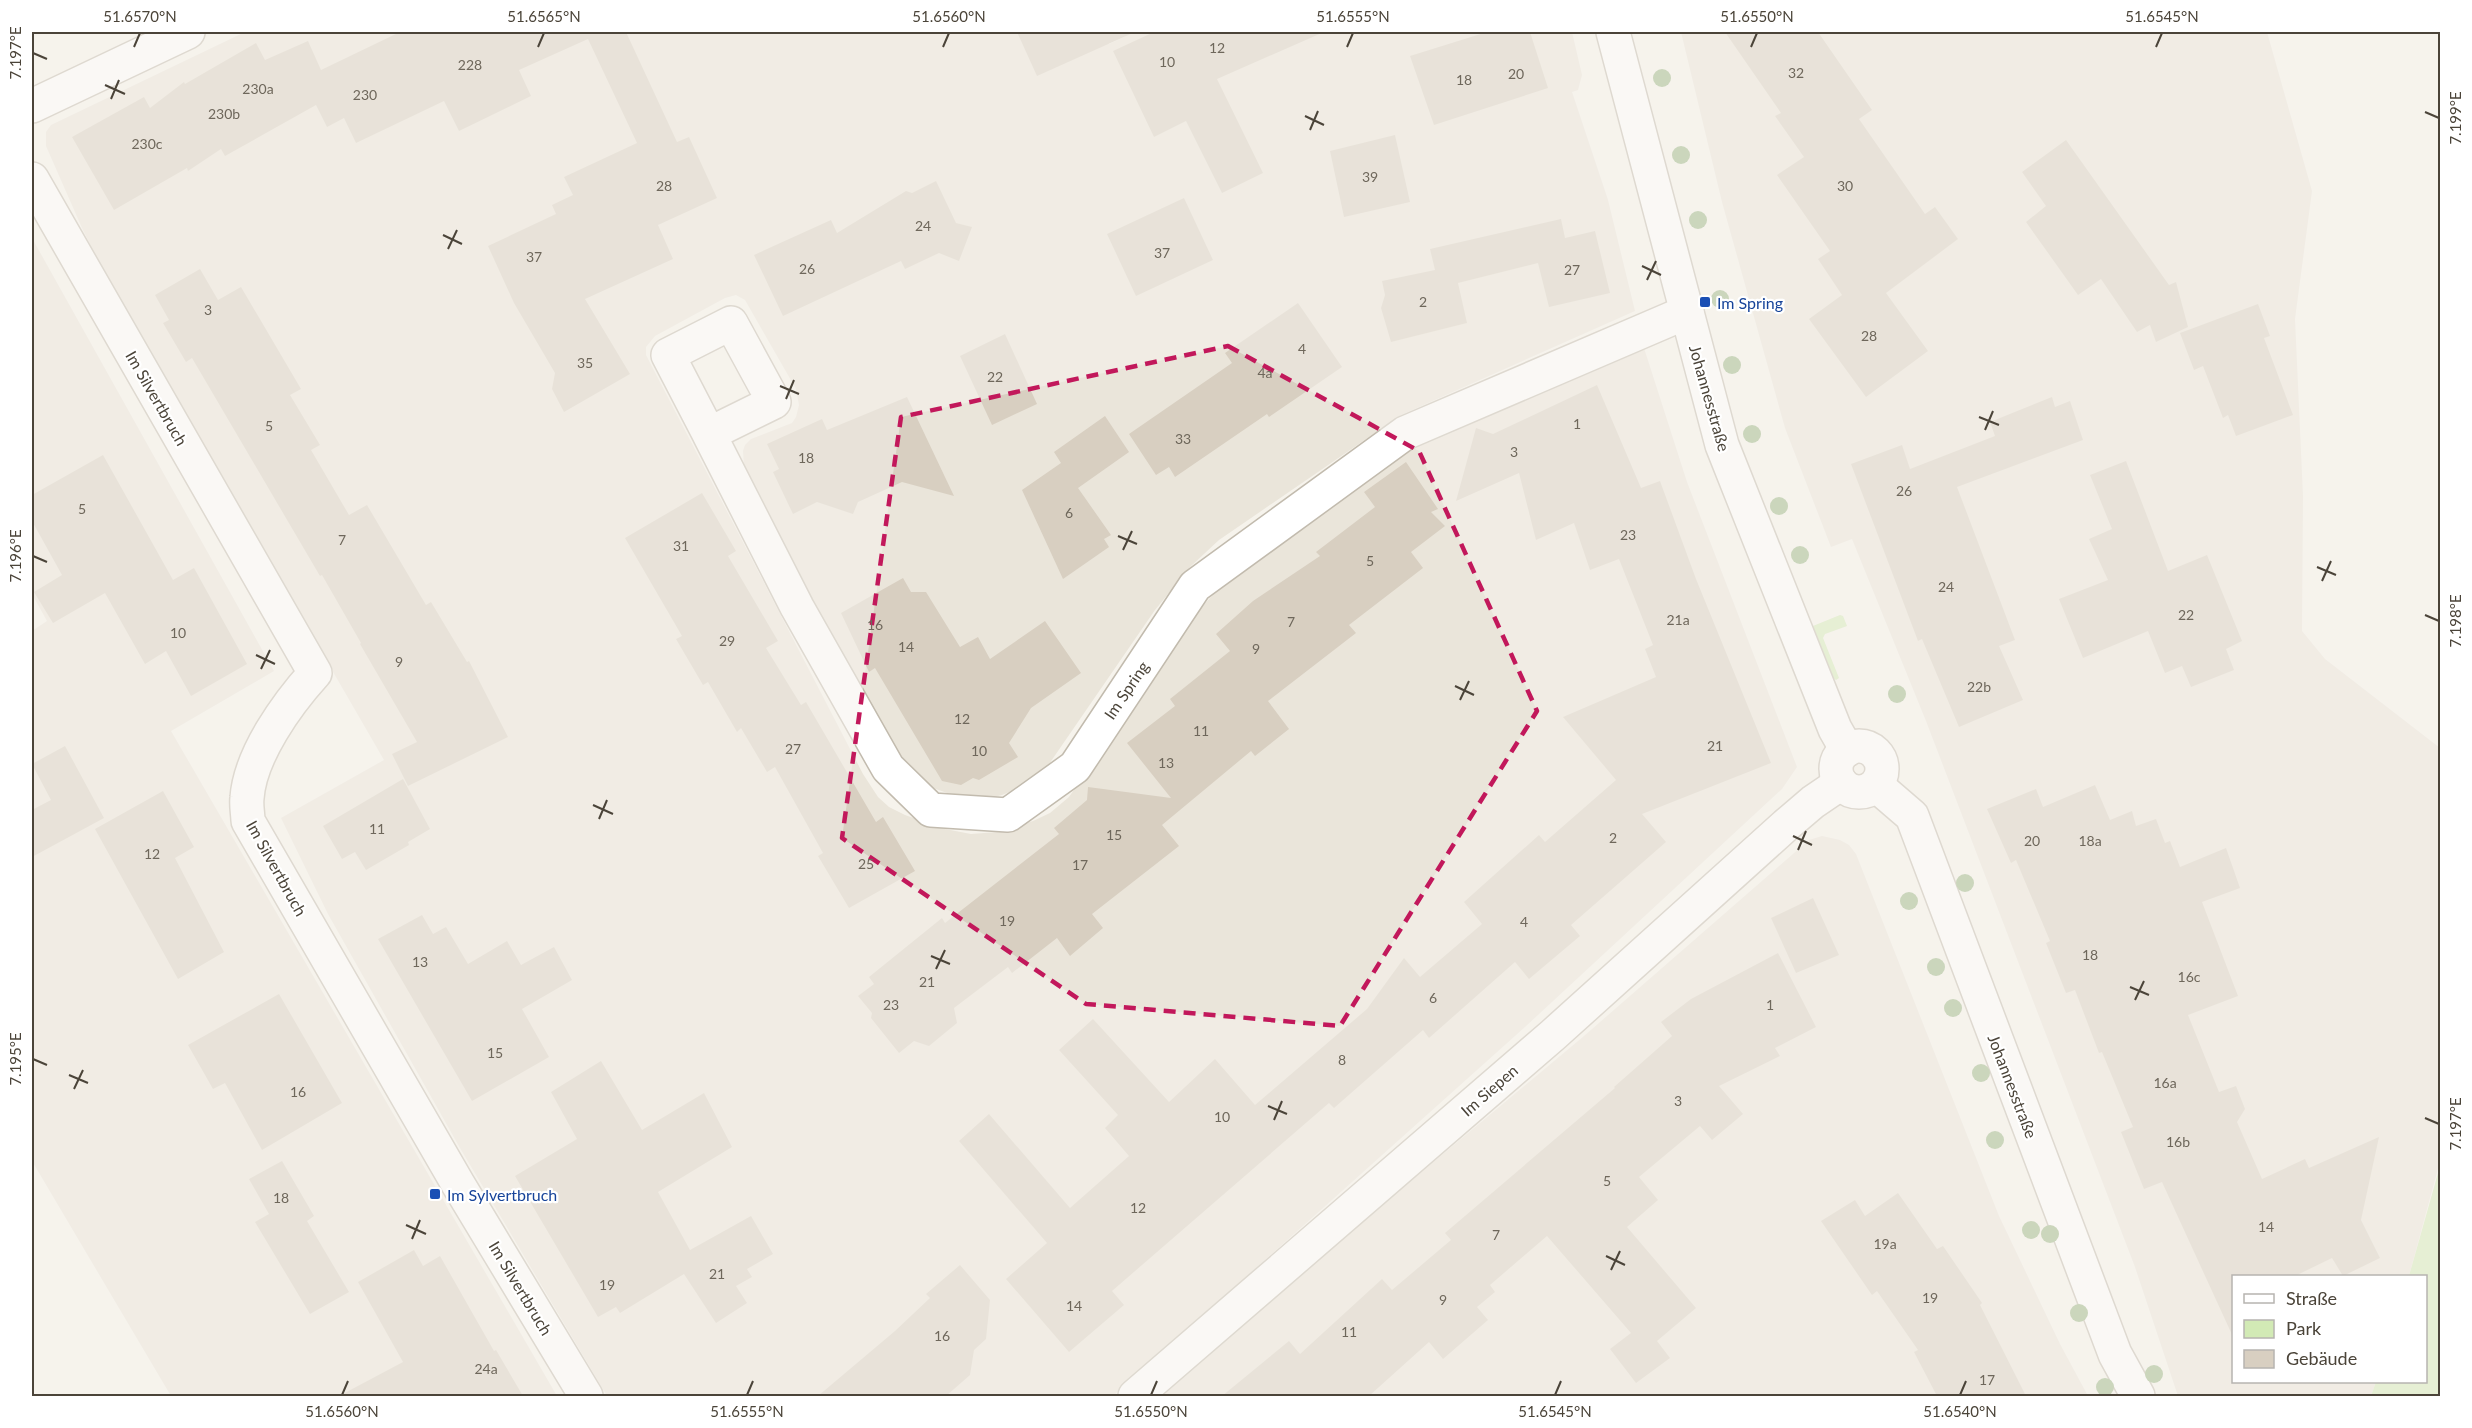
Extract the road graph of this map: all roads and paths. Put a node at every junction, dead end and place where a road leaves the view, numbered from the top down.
1 (188, 32) edge
2 (1613, 32) edge
3 (32, 106) edge
4 (32, 179) edge
5 (1687, 312) junction
6 (709, 434) dead end
7 (1847, 750) junction
8 (1841, 783) junction
9 (1876, 785) junction
10 (586, 1396) edge
11 (1135, 1396) edge
12 (2139, 1396) edge

1 - 3 street
2 - 5 street, Johannesstraße
4 - 10 street, Im Silvertbruch
5 - 6 street, Im Spring
5 - 7 street, Johannesstraße
7 - 8 street
7 - 9 street
8 - 9 street
8 - 11 street, Im Siepen
9 - 12 street, Johannesstraße

